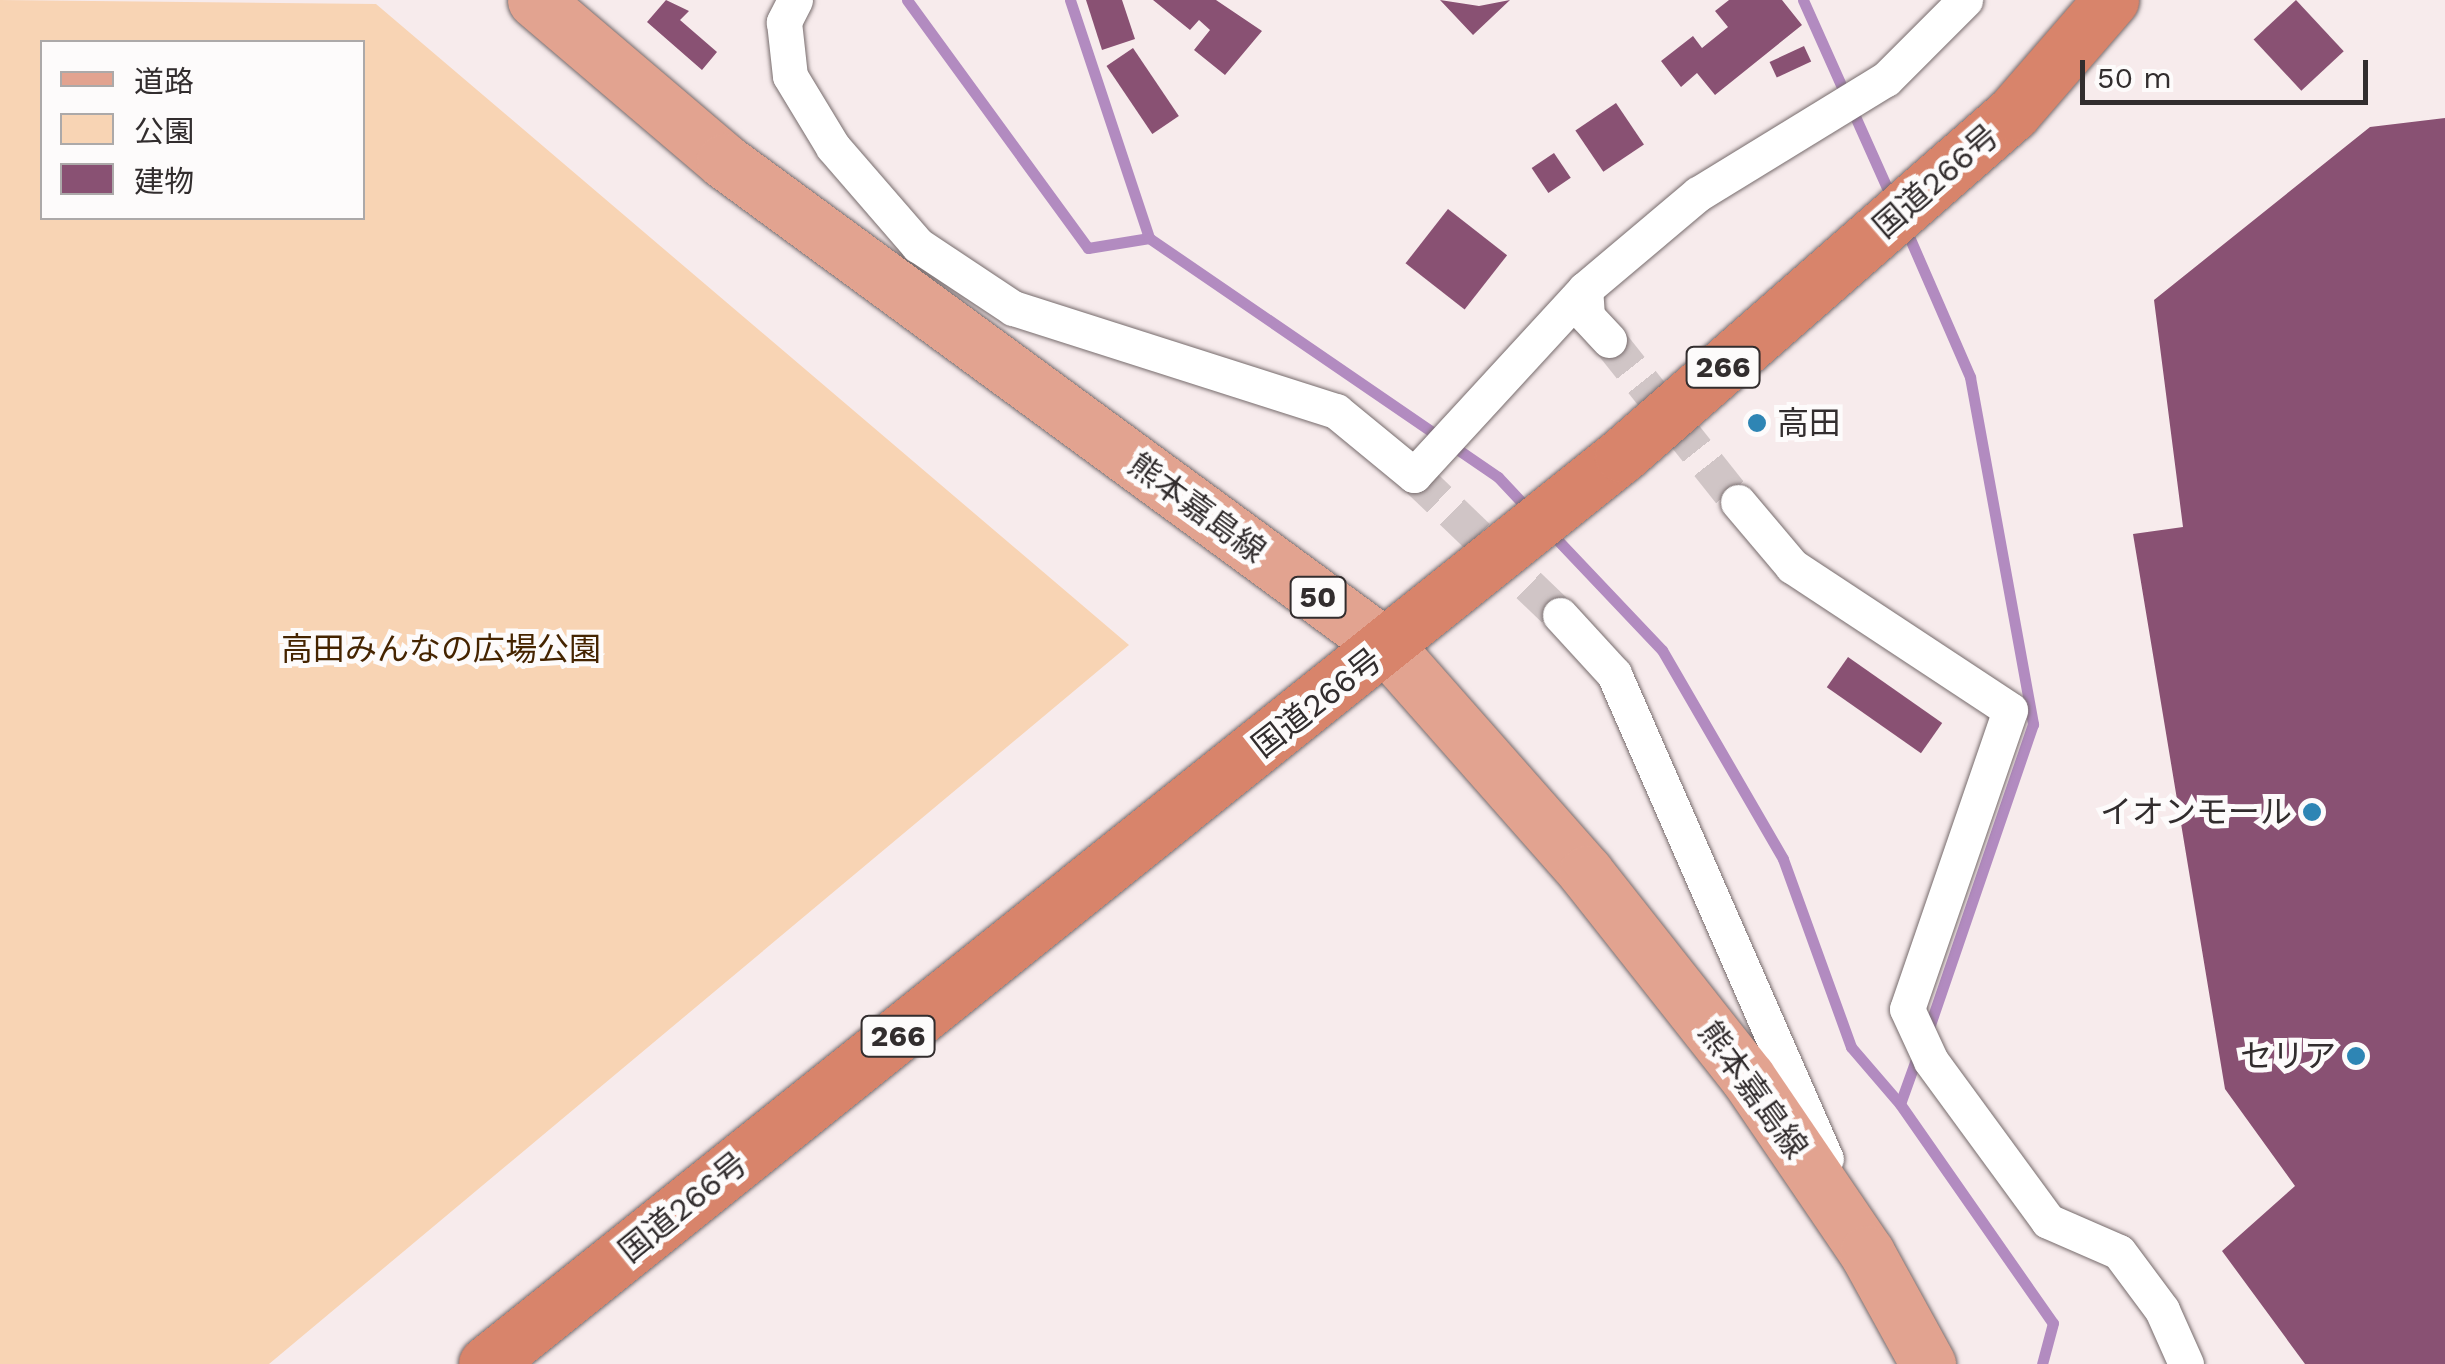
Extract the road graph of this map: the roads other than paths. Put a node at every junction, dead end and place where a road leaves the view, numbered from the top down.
1 (535, 0) edge
2 (795, 0) edge
3 (1964, 0) edge
4 (2111, 0) edge
5 (1585, 289) junction
6 (1609, 340) tunnel mouth
7 (1738, 502) tunnel mouth
8 (1560, 615) tunnel mouth
9 (1387, 648) junction
10 (1867, 1253) junction
11 (486, 1364) edge
12 (1928, 1364) edge
13 (2186, 1364) edge

1 - 9 main road, 熊本嘉島線 / 50
2 - 5 street
3 - 5 street
4 - 9 highway, 国道266号 / 266
5 - 6 street
7 - 13 street
8 - 10 street
9 - 10 main road, 熊本嘉島線 / 50
9 - 11 highway, 国道266号 / 266
10 - 12 main road, 熊本嘉島線 / 50

